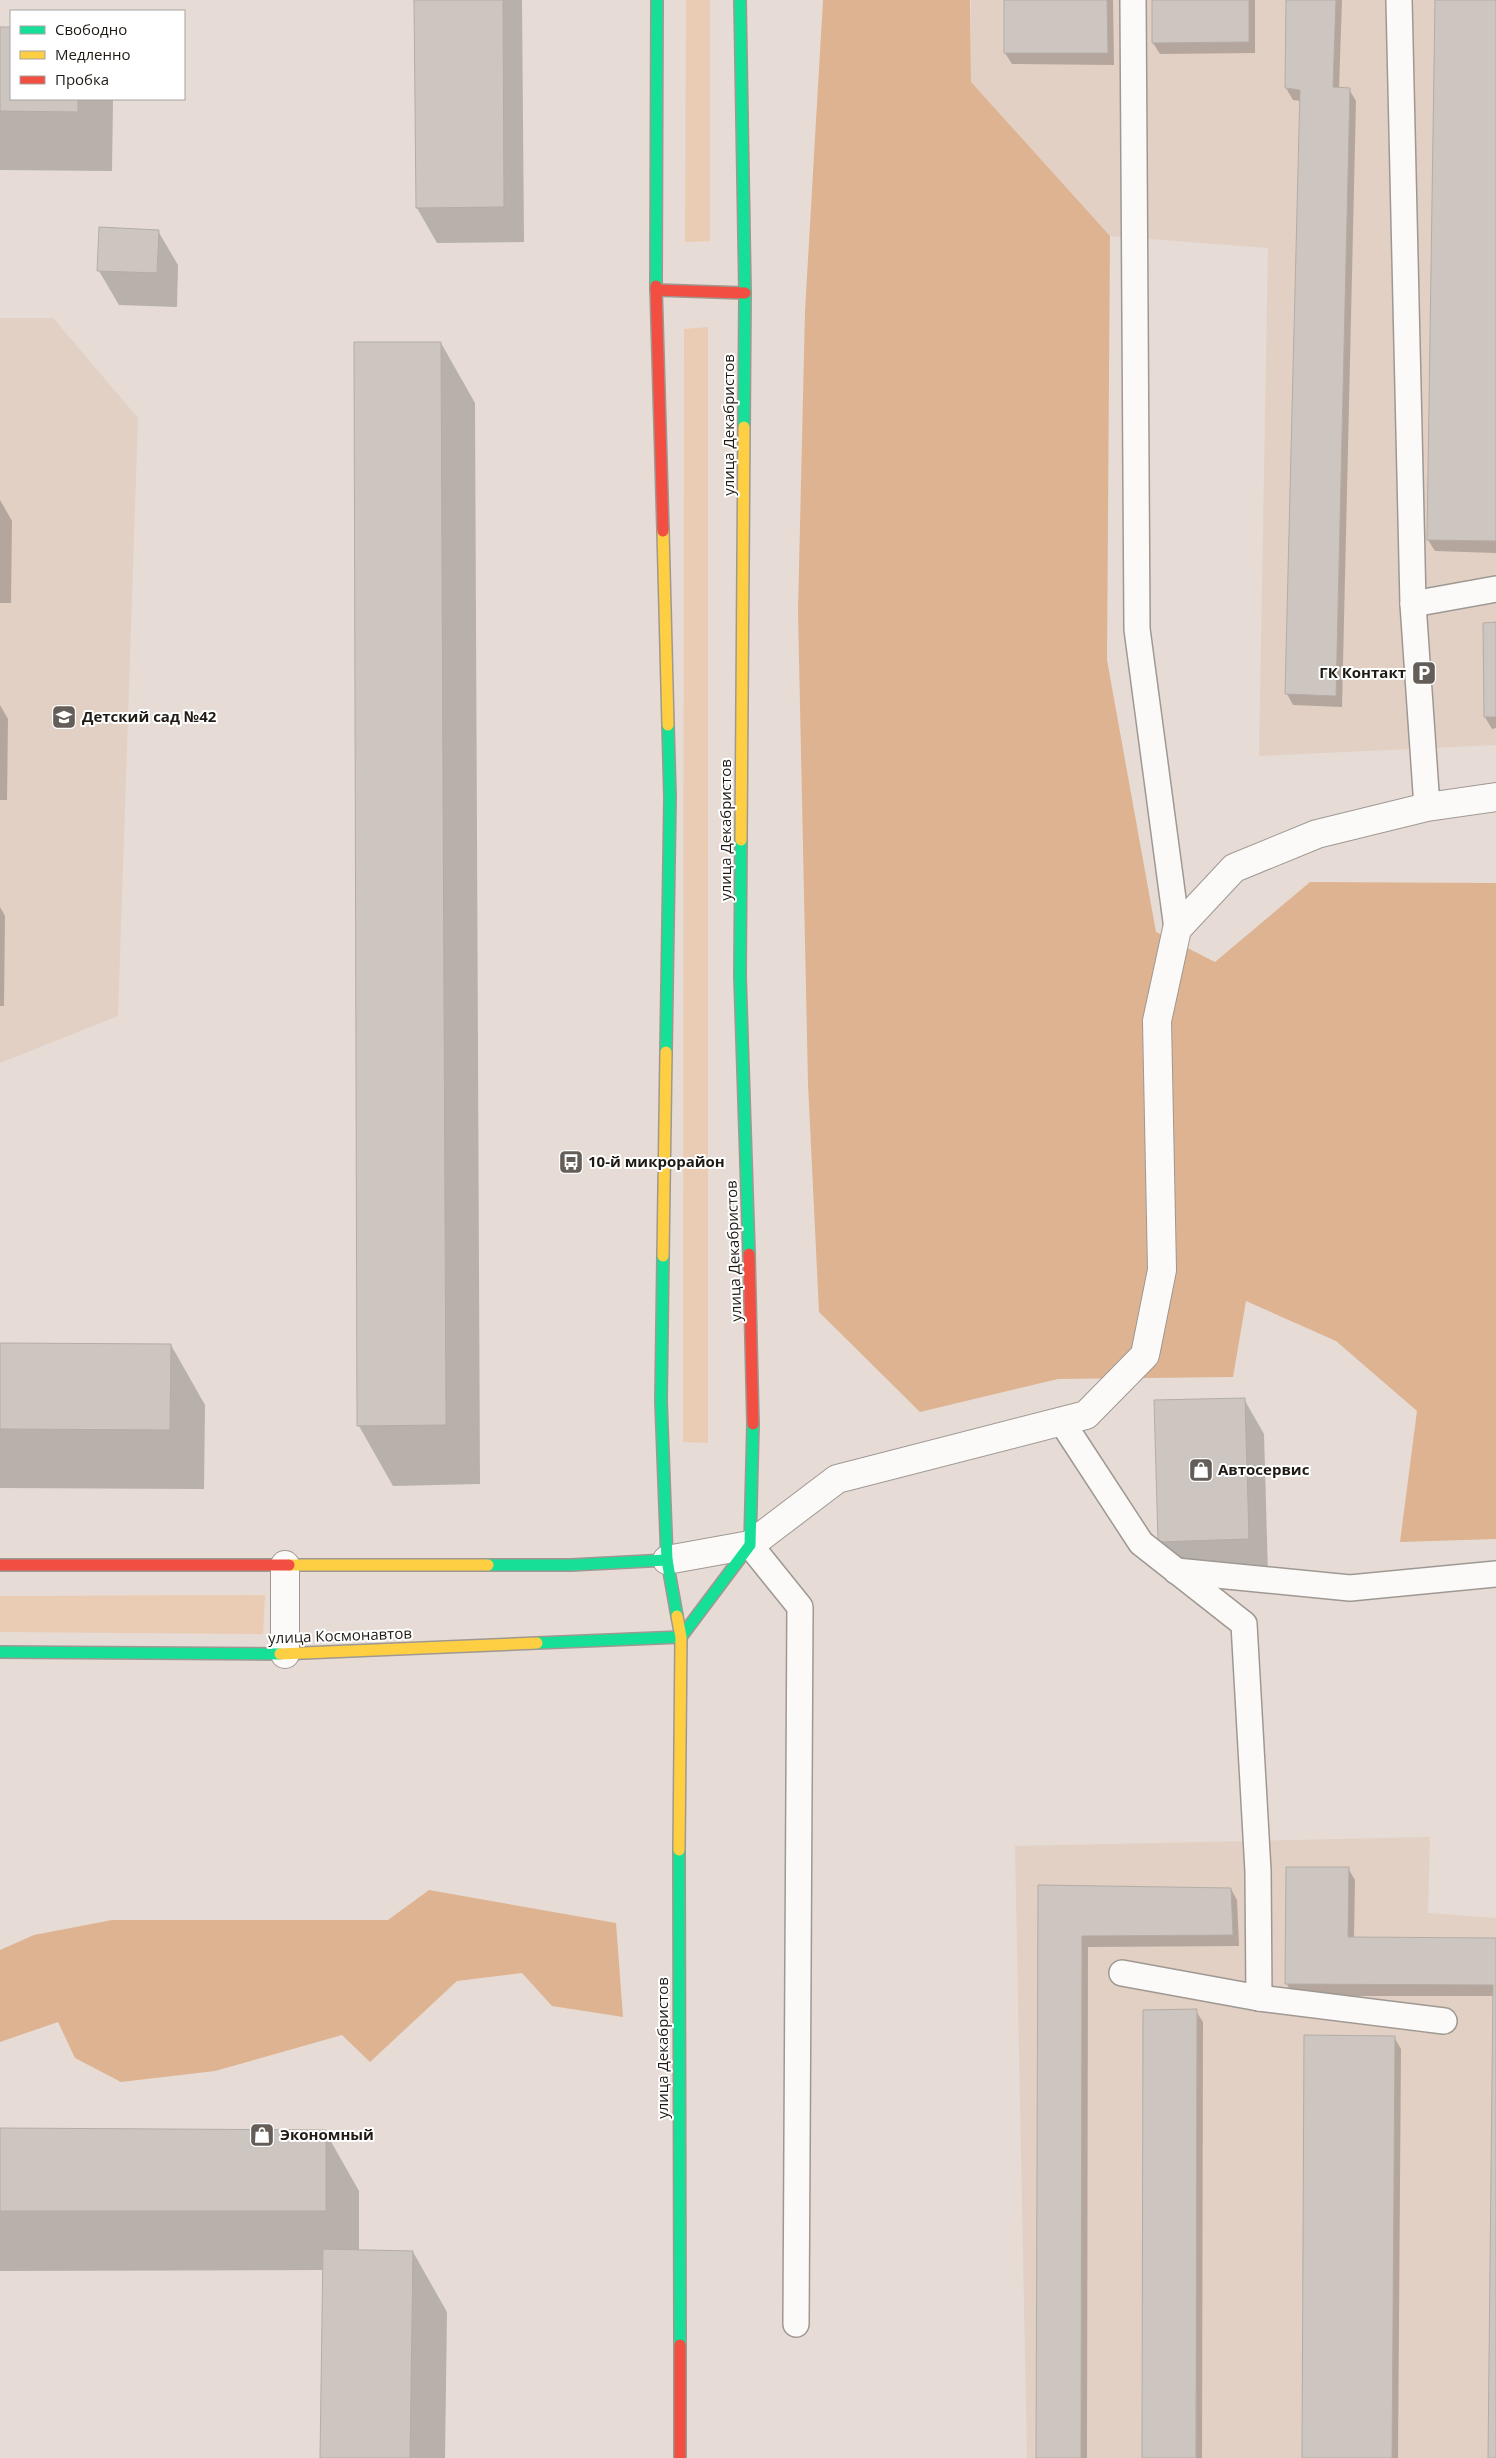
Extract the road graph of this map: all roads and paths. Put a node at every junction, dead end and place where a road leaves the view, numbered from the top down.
1 (657, 0) edge
2 (740, 0) edge
3 (1133, 0) edge
4 (1399, 0) edge
5 (656, 290) junction
6 (745, 293) junction
7 (1496, 589) edge
8 (1413, 604) junction
9 (1496, 797) edge
10 (1427, 807) junction
11 (1177, 929) junction
12 (1062, 1422) junction
13 (750, 1545) junction
14 (667, 1560) junction
15 (0, 1565) edge
16 (286, 1566) junction
17 (1176, 1570) junction
18 (1496, 1574) edge
19 (681, 1638) junction
20 (0, 1652) edge
21 (285, 1654) junction
22 (1122, 1973) dead end
23 (1259, 1998) junction
24 (1444, 2021) dead end
25 (796, 2324) dead end
26 (680, 2458) edge

1 - 5 street, улица Декабристов
2 - 6 street, улица Декабристов
3 - 11 lane
4 - 8 lane
5 - 6 street
5 - 14 street, улица Декабристов
6 - 13 street, улица Декабристов
7 - 8 lane
8 - 10 lane
9 - 10 street
10 - 11 street
11 - 12 street
12 - 13 street
12 - 17 lane
13 - 14 street
13 - 19 street
13 - 25 lane
14 - 16 street
14 - 19 street, улица Декабристов
15 - 16 street
16 - 21 street
17 - 18 lane
17 - 23 lane
19 - 21 street, улица Космонавтов
19 - 26 street, улица Декабристов
20 - 21 street, улица Космонавтов
22 - 23 lane
23 - 24 lane

